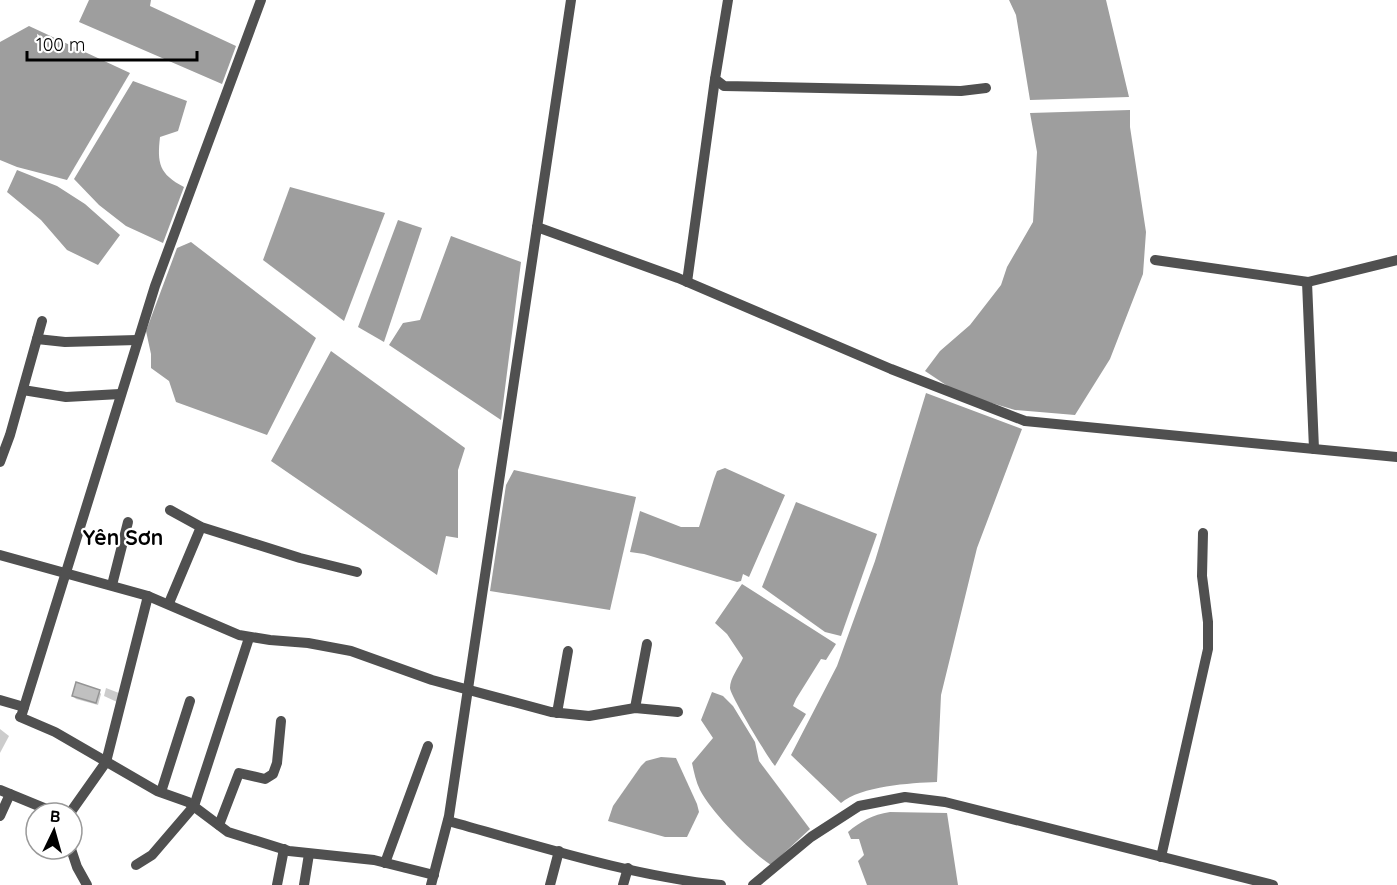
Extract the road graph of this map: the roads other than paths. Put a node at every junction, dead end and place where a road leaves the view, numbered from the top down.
1 (261, 0) edge
2 (571, 0) edge
3 (728, 0) edge
4 (715, 79) junction
5 (986, 88) dead end
6 (537, 227) junction
7 (1155, 260) dead end
8 (1397, 260) edge
9 (687, 282) junction
10 (1307, 282) junction
11 (42, 321) dead end
12 (37, 339) junction
13 (137, 340) junction
14 (23, 390) junction
15 (120, 394) junction
16 (1314, 449) junction
17 (1397, 457) edge
18 (0, 462) edge
19 (170, 510) dead end
20 (128, 522) dead end
21 (201, 527) junction
22 (1203, 533) dead end
23 (0, 555) edge
24 (357, 572) dead end
25 (67, 574) junction
26 (112, 585) junction
27 (148, 596) junction
28 (169, 603) junction
29 (249, 638) junction
30 (647, 644) dead end
31 (568, 651) dead end
32 (467, 690) junction
33 (0, 700) edge
34 (190, 701) dead end
35 (635, 708) junction
36 (678, 712) dead end
37 (557, 713) junction
38 (22, 714) junction
39 (281, 721) dead end
40 (428, 746) dead end
41 (106, 762) junction
42 (5, 792) edge
43 (161, 792) junction
44 (27, 801) edge
45 (78, 801) edge
46 (194, 806) junction
47 (0, 816) edge
48 (448, 821) junction
49 (219, 825) junction
50 (284, 849) junction
51 (559, 851) junction
52 (309, 854) junction
53 (1161, 856) junction
54 (75, 861) edge
55 (386, 863) junction
56 (136, 865) dead end
57 (628, 868) junction
58 (433, 880) edge
59 (87, 885) edge
60 (277, 885) edge
61 (304, 885) edge
62 (550, 885) edge
63 (623, 885) edge
64 (721, 885) edge
65 (753, 885) edge
66 (1274, 885) edge

1 - 13 street
2 - 6 street
3 - 4 street
4 - 5 street
4 - 9 street
6 - 9 street
6 - 32 street
7 - 10 street
8 - 10 street
9 - 16 street
10 - 16 street
11 - 12 street
12 - 13 street
12 - 14 street
13 - 15 street
14 - 15 street
14 - 18 street
15 - 25 street
16 - 17 street
19 - 21 street
20 - 26 street
21 - 24 street
21 - 28 street
22 - 53 street
23 - 25 street
25 - 26 street
25 - 38 street
26 - 27 street
27 - 28 street
27 - 41 street
28 - 29 street
29 - 32 street
29 - 46 street
30 - 35 street
31 - 37 street
32 - 37 street
32 - 48 street
33 - 38 street
34 - 43 street
35 - 36 street
35 - 37 street
38 - 41 street
39 - 49 street
40 - 55 street
41 - 43 street
41 - 45 street
42 - 44 street
42 - 47 street
43 - 46 street
46 - 49 street
46 - 56 street
48 - 51 street
48 - 58 street
49 - 50 street
50 - 52 street
50 - 60 street
51 - 57 street
51 - 62 street
52 - 55 street
52 - 61 street
53 - 65 street
53 - 66 street
54 - 59 street
55 - 58 street
57 - 63 street
57 - 64 street

